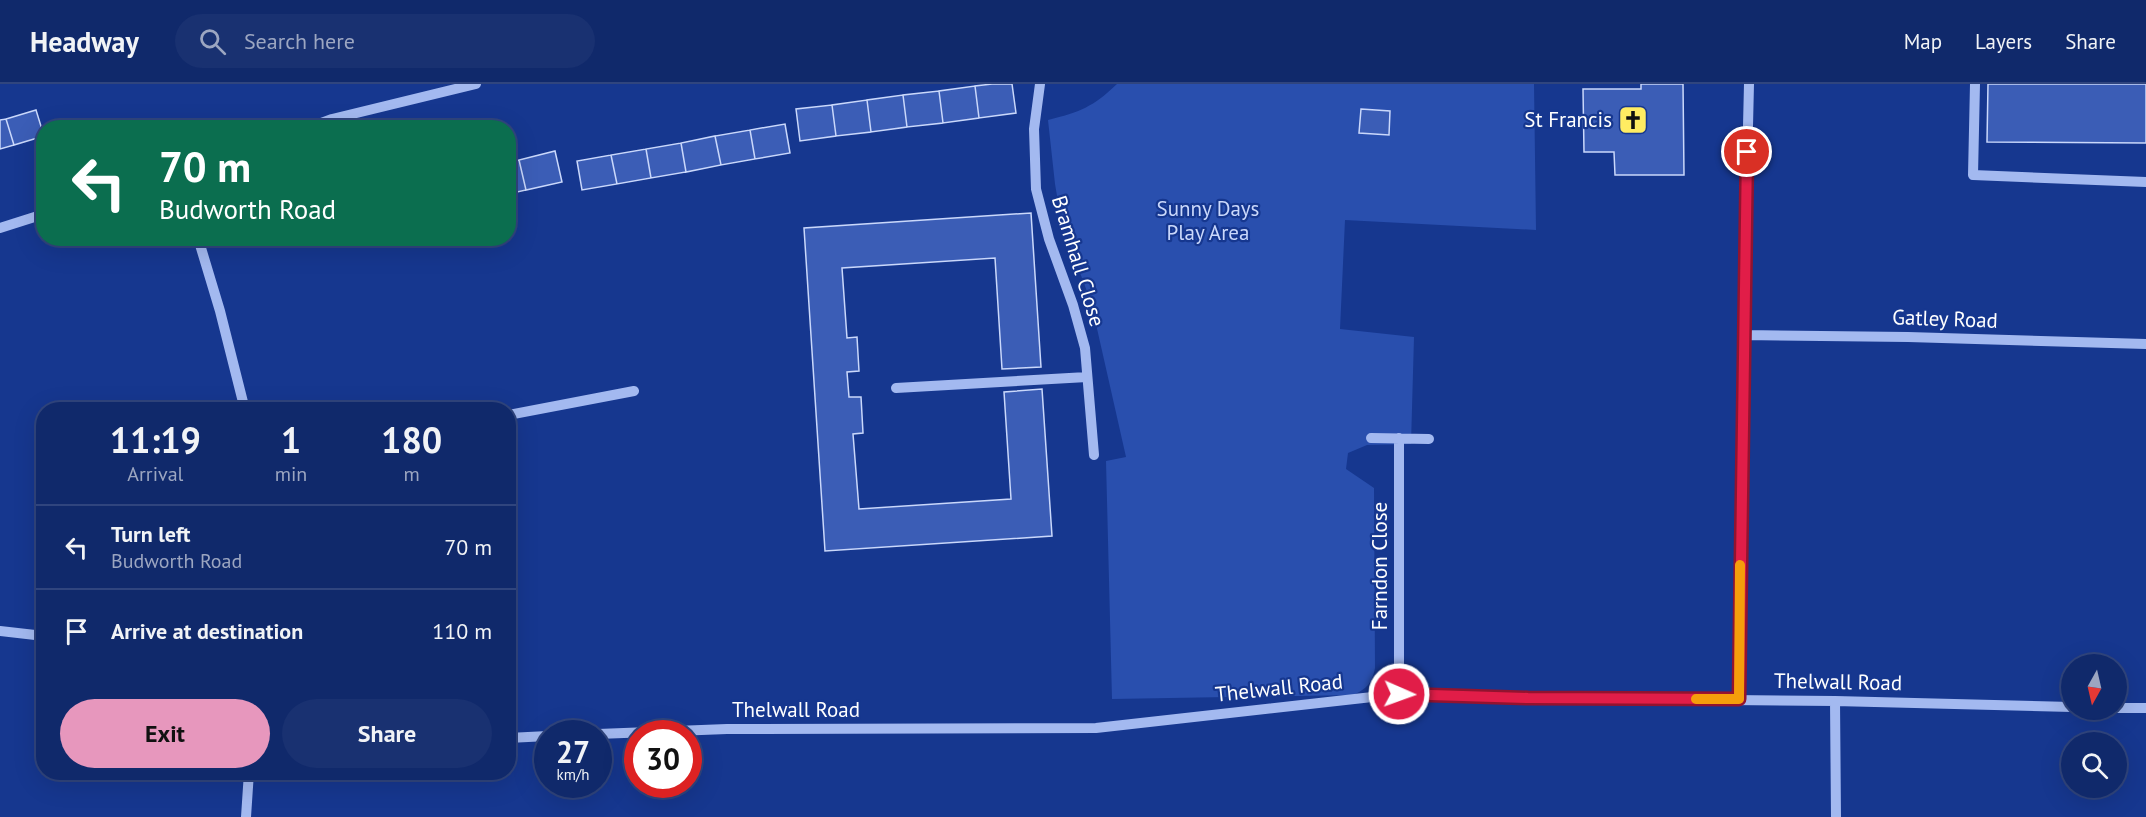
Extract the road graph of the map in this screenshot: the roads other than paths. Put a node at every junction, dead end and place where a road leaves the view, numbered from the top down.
1 (476, 84) edge
2 (1040, 84) edge
3 (1749, 84) edge
4 (1975, 84) edge
5 (329, 120) edge
6 (2146, 183) edge
7 (36, 217) edge
8 (0, 228) edge
9 (200, 246) edge
10 (1743, 334) junction
11 (2146, 344) edge
12 (1087, 377) junction
13 (896, 388) dead end
14 (634, 391) dead end
15 (243, 402) edge
16 (516, 413) edge
17 (1371, 438) dead end
18 (1400, 438) junction
19 (1429, 439) dead end
20 (1094, 455) dead end
21 (0, 632) edge
22 (36, 635) edge
23 (1399, 694) junction
24 (1739, 699) junction
25 (1835, 701) junction
26 (2061, 707) edge
27 (2127, 708) edge
28 (2146, 708) edge
29 (612, 733) edge
30 (534, 737) edge
31 (516, 738) edge
32 (249, 780) edge
33 (246, 817) edge
34 (1836, 817) edge

1 - 5 street
2 - 12 street, Bramhall Close
3 - 10 street
4 - 6 street
7 - 8 street
9 - 15 street
10 - 11 street, Gatley Road
10 - 24 street
12 - 13 street
12 - 20 street, Bramhall Close
14 - 16 street
17 - 18 street
18 - 19 street
18 - 23 street, Farndon Close
21 - 22 street
23 - 24 street, Thelwall Road
23 - 29 street, Thelwall Road
24 - 25 street, Thelwall Road
25 - 26 street, Thelwall Road
25 - 34 street
27 - 28 street
30 - 31 street
32 - 33 street

